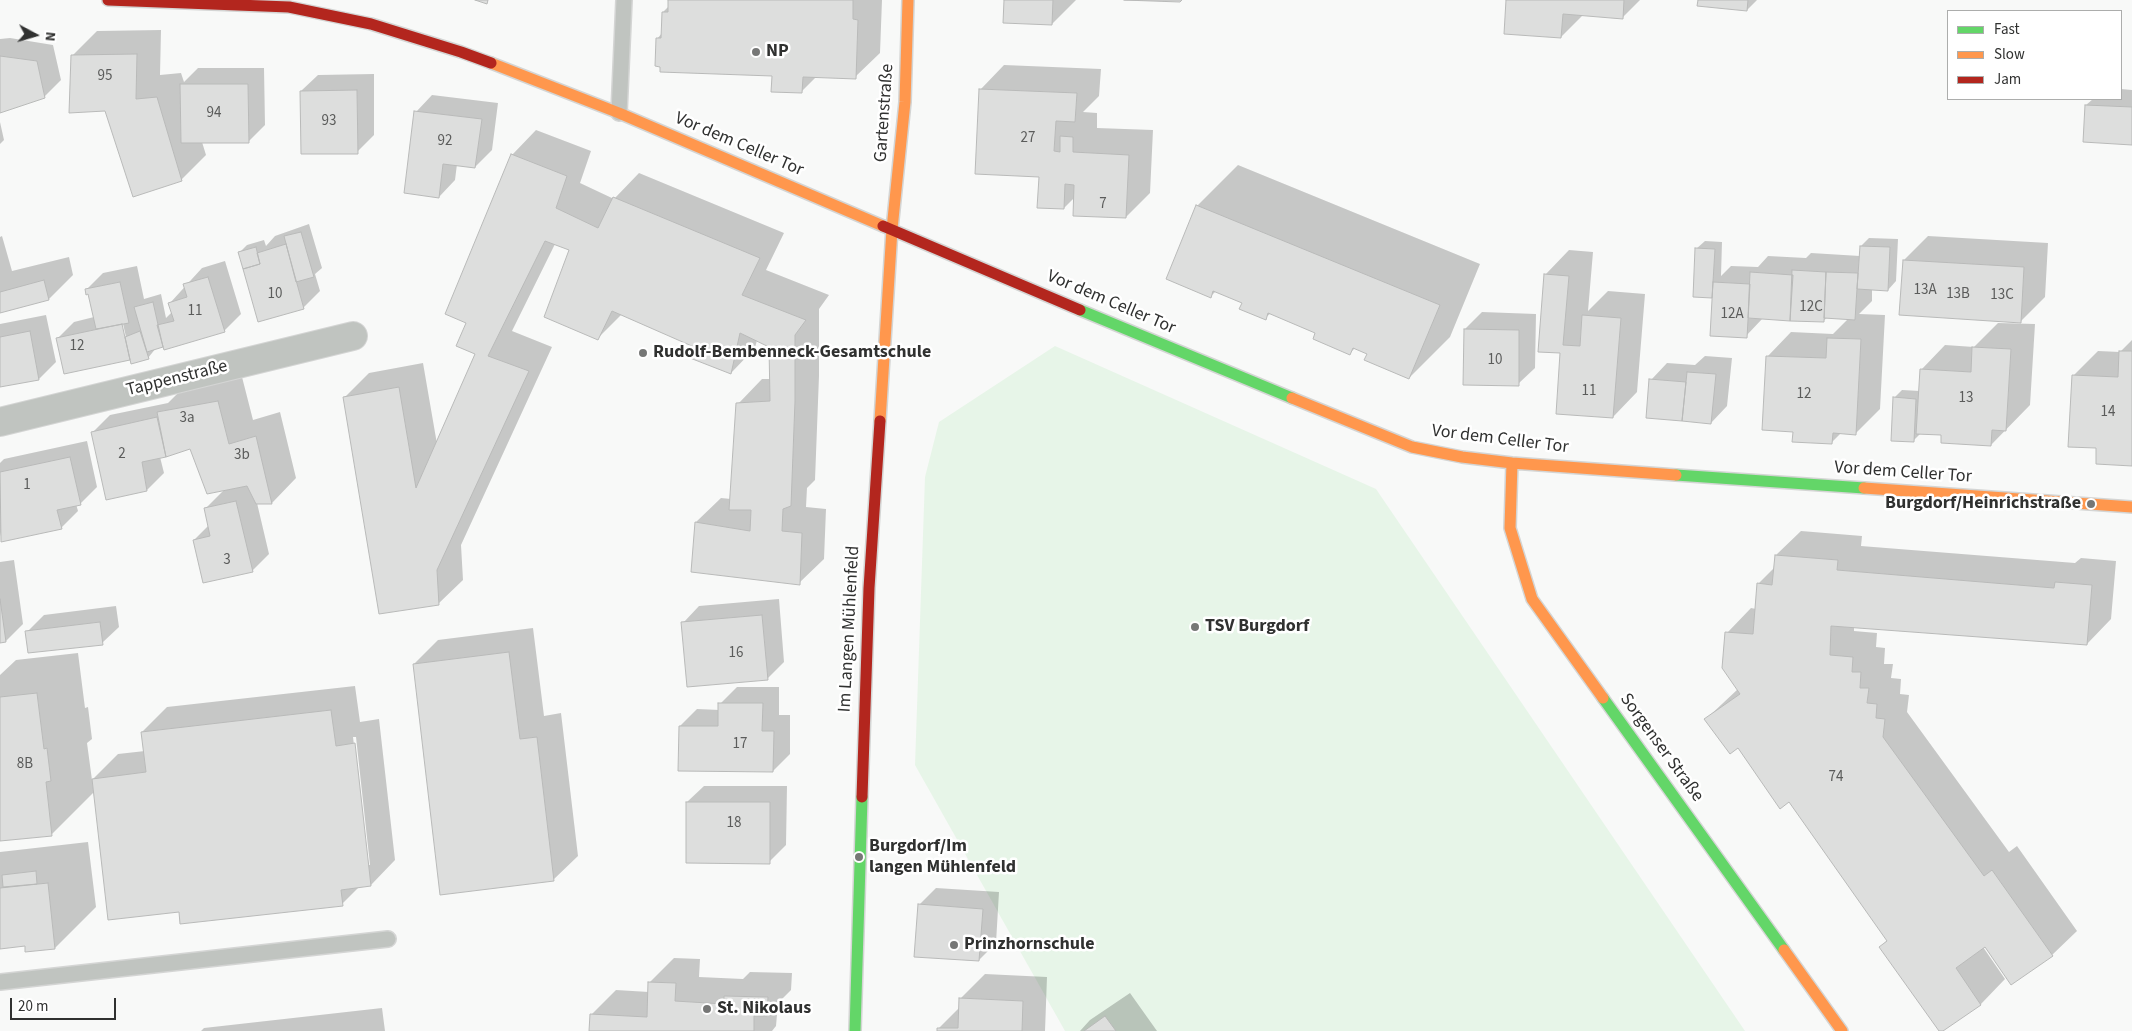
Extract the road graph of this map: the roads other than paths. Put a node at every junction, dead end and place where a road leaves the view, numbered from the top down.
1 (108, 0) edge
2 (624, 0) edge
3 (908, 0) edge
4 (619, 113) junction
5 (892, 229) junction
6 (353, 336) dead end
7 (0, 422) edge
8 (1512, 463) junction
9 (2132, 507) edge
10 (388, 939) dead end
11 (0, 982) edge
12 (855, 1031) edge
13 (1842, 1031) edge

1 - 4 main road, Vor dem Celler Tor
2 - 4 lane
3 - 5 main road, Gartenstraße
4 - 5 main road, Vor dem Celler Tor
5 - 8 main road, Vor dem Celler Tor
5 - 12 main road, Im Langen Mühlenfeld
6 - 7 street, Tappenstraße
8 - 9 main road, Vor dem Celler Tor
8 - 13 main road, Sorgenser Straße
10 - 11 lane

